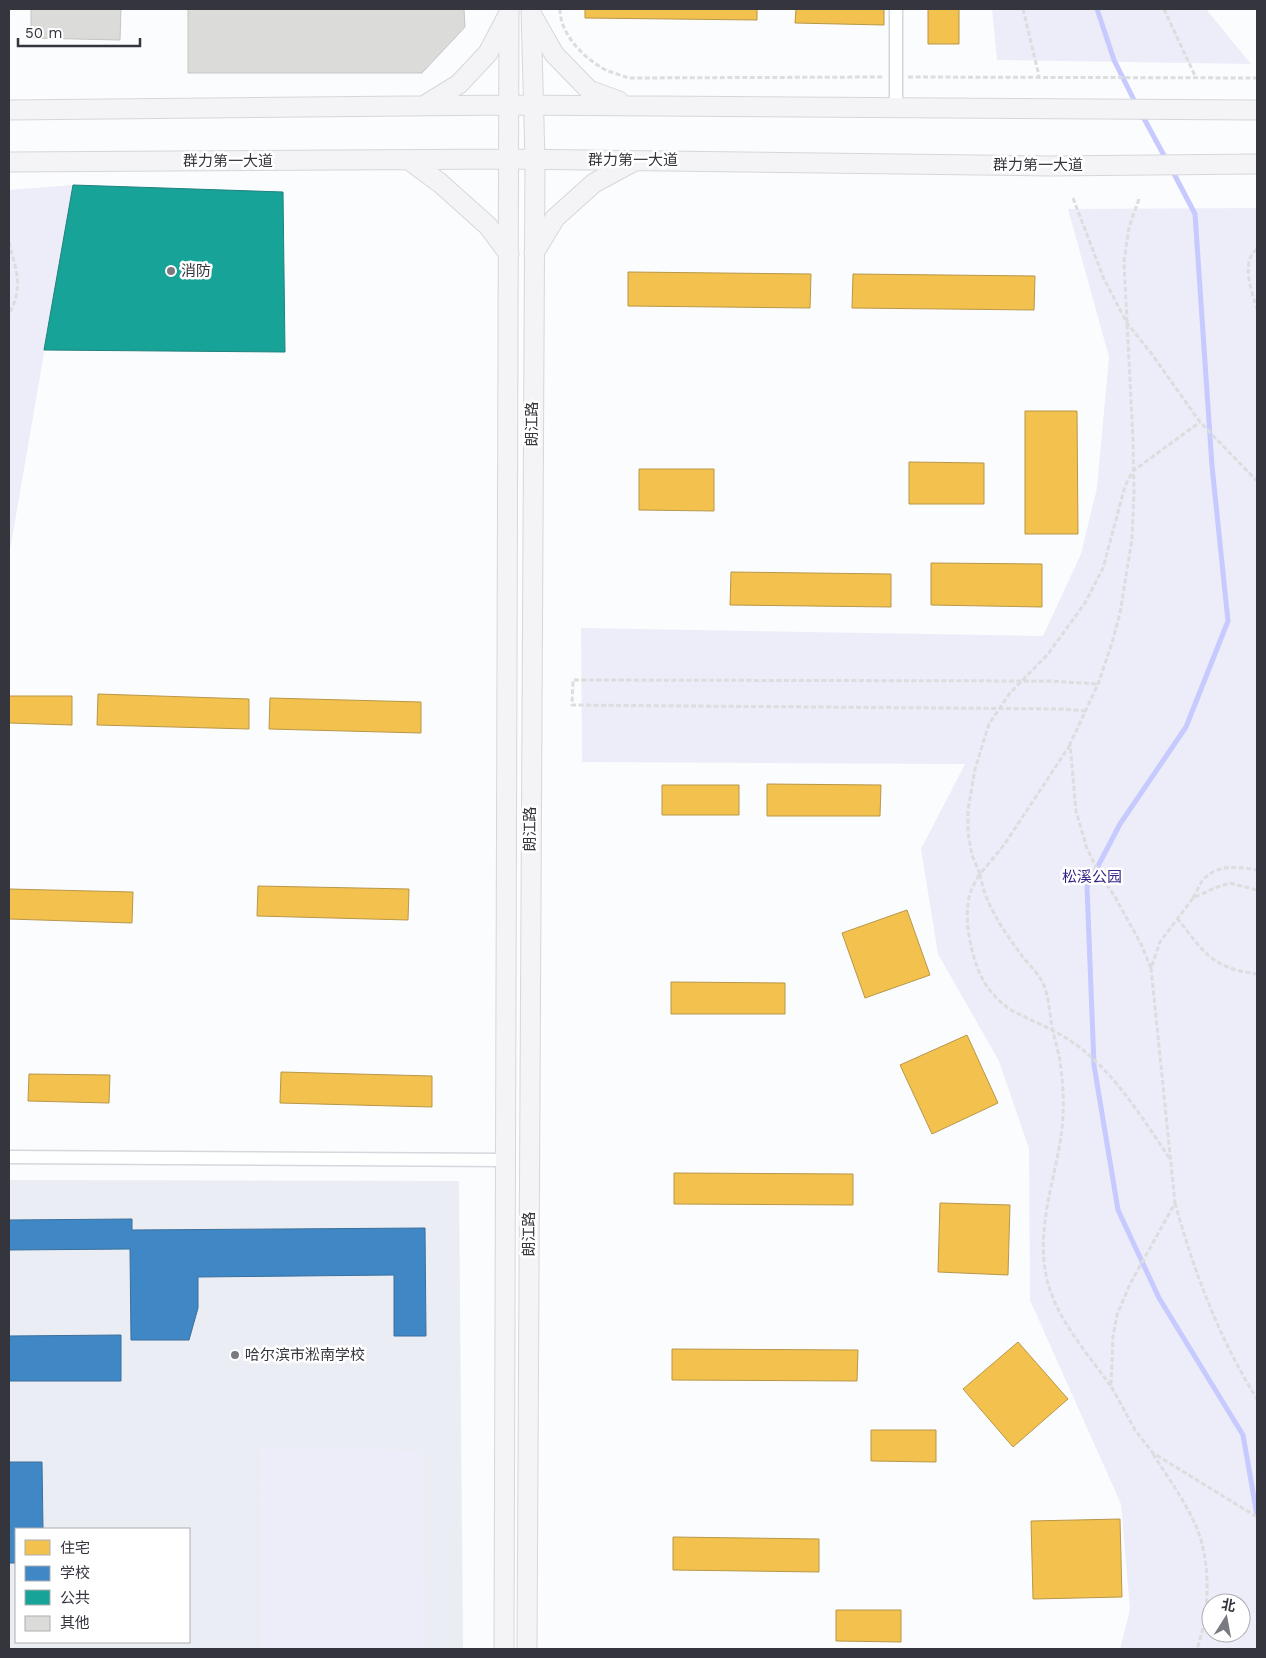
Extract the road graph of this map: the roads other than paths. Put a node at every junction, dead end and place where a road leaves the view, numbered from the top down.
1 (896, 9) edge
2 (531, 11) edge
3 (509, 12) edge
4 (425, 105) junction
5 (509, 105) junction
6 (534, 106) junction
7 (632, 106) junction
8 (896, 107) junction
9 (9, 110) edge
10 (1257, 110) edge
11 (509, 159) junction
12 (409, 160) junction
13 (535, 160) junction
14 (637, 160) junction
15 (9, 162) edge
16 (1257, 164) edge
17 (509, 254) junction
18 (533, 254) junction
19 (9, 1157) edge
20 (506, 1160) junction
21 (504, 1649) edge
22 (527, 1649) edge

1 - 8 street
2 - 6 main road, 朗江路
2 - 7 main road
3 - 4 main road
3 - 5 main road, 朗江路
4 - 5 main road
4 - 9 main road
5 - 6 main road
5 - 11 main road, 朗江路
6 - 7 main road
6 - 13 main road, 朗江路
7 - 8 main road
8 - 10 main road
11 - 12 main road, 群力第一大道
11 - 13 main road, 群力第一大道
11 - 17 main road, 朗江路
12 - 15 main road, 群力第一大道
12 - 17 main road
13 - 14 main road, 群力第一大道
13 - 18 main road, 朗江路
14 - 16 main road, 群力第一大道
14 - 18 main road
17 - 20 main road, 朗江路
18 - 22 main road, 朗江路
19 - 20 street
20 - 21 main road, 朗江路

